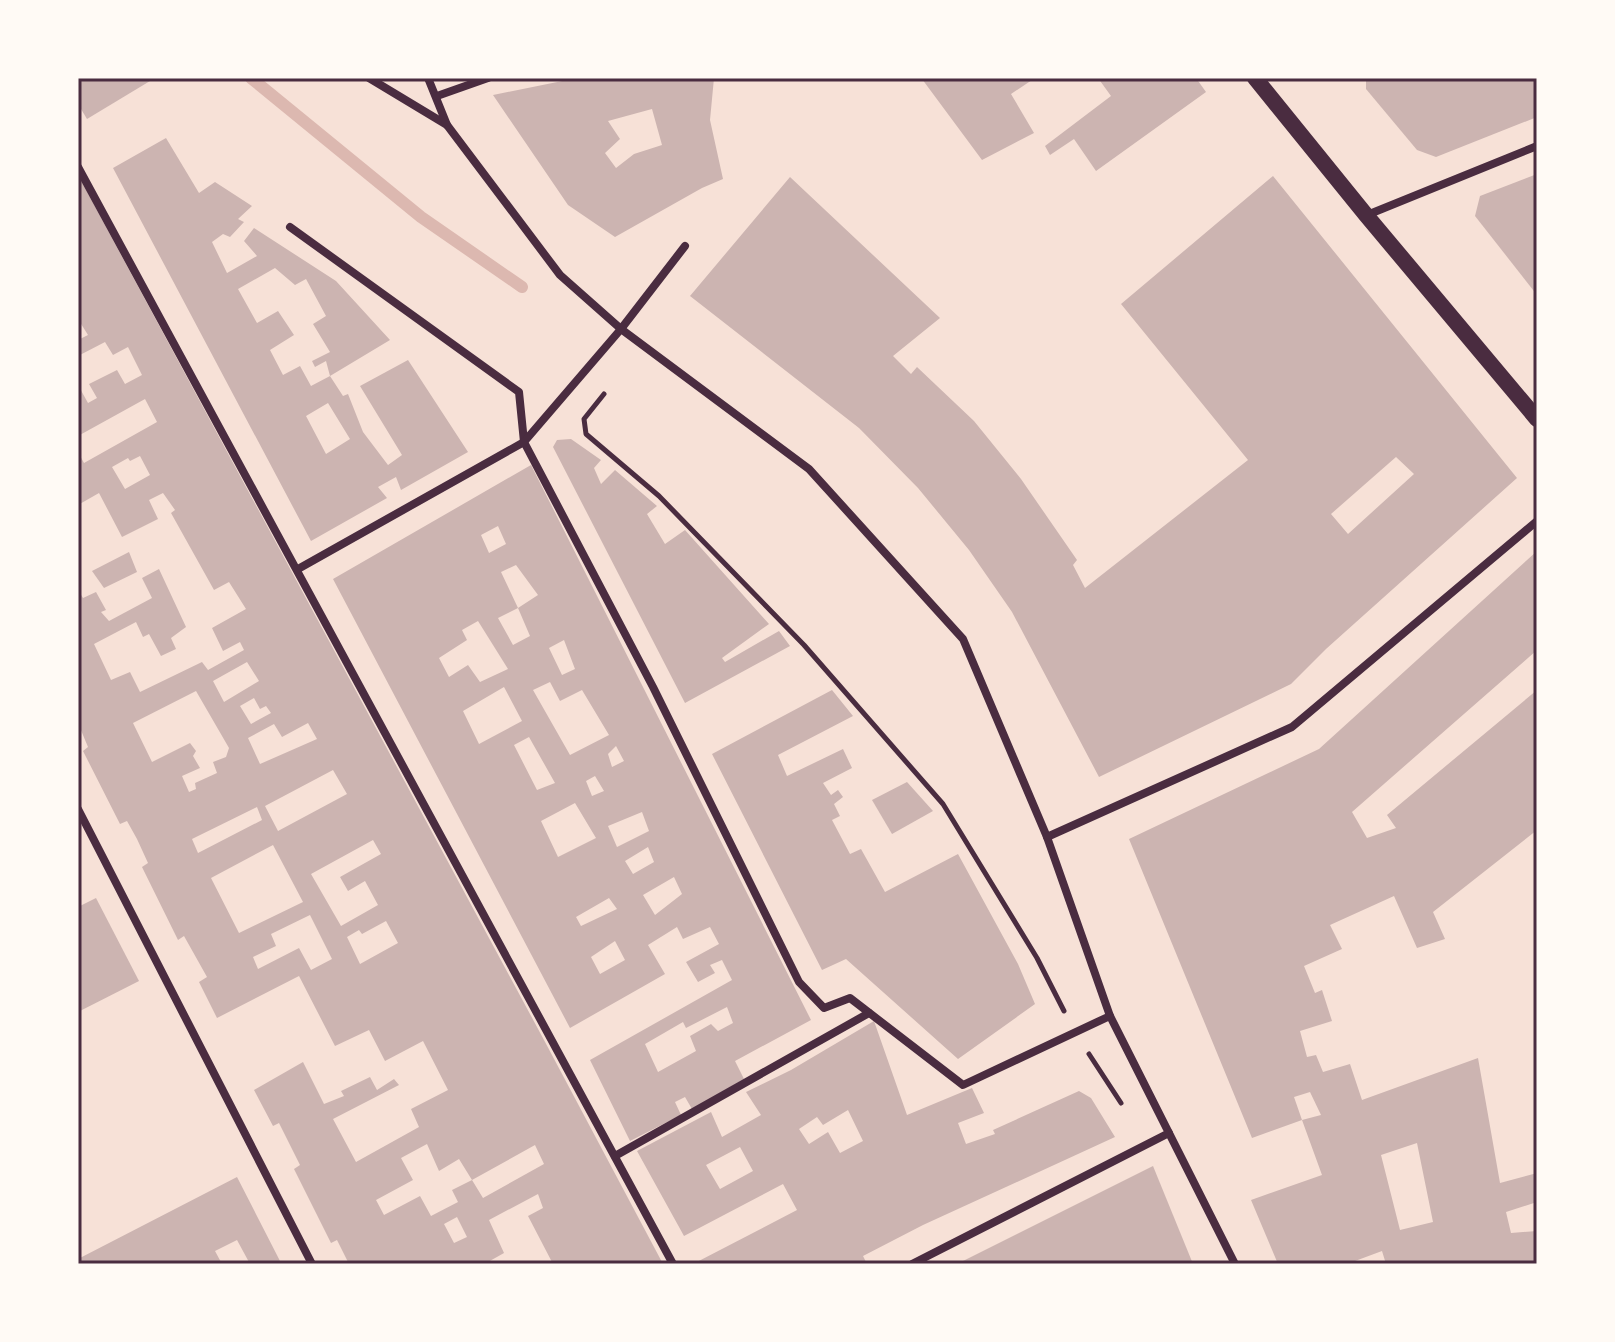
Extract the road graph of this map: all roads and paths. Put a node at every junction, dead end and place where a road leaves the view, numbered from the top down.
1 (369, 78) edge
2 (428, 78) edge
3 (488, 78) edge
4 (1255, 78) edge
5 (437, 96) junction
6 (447, 125) junction
7 (1537, 146) edge
8 (78, 167) edge
9 (1366, 215) junction
10 (290, 227) dead end
11 (685, 246) dead end
12 (621, 329) junction
13 (608, 386) dead end
14 (1537, 419) edge
15 (524, 442) junction
16 (1537, 521) edge
17 (298, 569) junction
18 (78, 809) edge
19 (1047, 837) junction
20 (869, 1013) junction
21 (1110, 1016) junction
22 (1075, 1033) junction
23 (1169, 1133) junction
24 (1149, 1144) junction
25 (615, 1156) junction
26 (312, 1264) edge
27 (673, 1264) edge
28 (912, 1264) edge
29 (1235, 1264) edge

1 - 6 street
2 - 5 street
3 - 5 street
4 - 9 main road
5 - 6 street
6 - 12 street
7 - 9 street
8 - 17 street
9 - 14 main road
10 - 15 street
11 - 12 street
12 - 15 street
12 - 19 street
13 - 22 path
15 - 17 street
15 - 20 street
16 - 19 street
17 - 25 street
18 - 26 street
19 - 21 street
20 - 22 street
20 - 25 street
21 - 22 street
21 - 23 street
22 - 24 path
23 - 24 street
23 - 29 street
24 - 28 street
25 - 27 street

